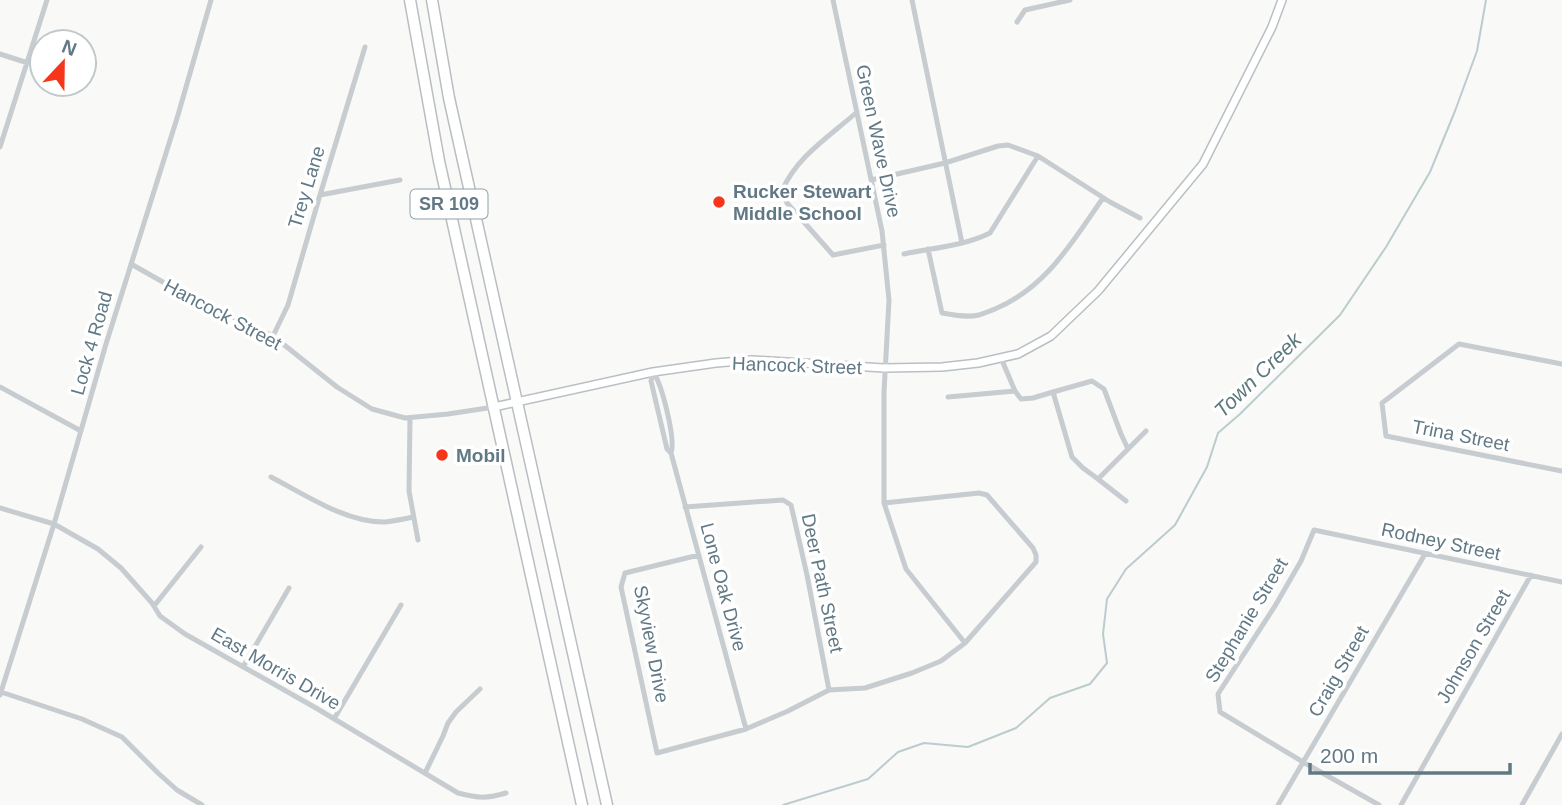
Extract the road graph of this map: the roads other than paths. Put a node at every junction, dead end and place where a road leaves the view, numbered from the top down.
1 (47, 0) edge
2 (211, 0) edge
3 (410, 0) edge
4 (432, 0) edge
5 (833, 0) edge
6 (912, 0) edge
7 (1070, 0) edge
8 (1282, 0) edge
9 (1017, 22) dead end
10 (39, 28) edge
11 (365, 47) dead end
12 (0, 54) edge
13 (28, 63) joint
14 (857, 112) junction
15 (0, 147) edge
16 (1038, 156) junction
17 (945, 163) junction
18 (400, 180) dead end
19 (872, 180) junction
20 (320, 195) junction
21 (1103, 198) junction
22 (1140, 218) dead end
23 (962, 243) junction
24 (884, 245) junction
25 (928, 249) junction
26 (904, 254) dead end
27 (131, 264) junction
28 (273, 336) junction
29 (1001, 358) junction
30 (1562, 364) edge
31 (884, 368) junction
32 (653, 372) junction
33 (0, 387) edge
34 (1015, 391) junction
35 (1053, 392) junction
36 (948, 397) dead end
37 (517, 401) junction
38 (494, 407) junction
39 (410, 418) junction
40 (81, 431) junction
41 (1146, 431) dead end
42 (1128, 449) junction
43 (1562, 471) edge
44 (271, 477) dead end
45 (1098, 479) junction
46 (1126, 502) dead end
47 (884, 503) junction
48 (685, 507) junction
49 (0, 508) edge
50 (413, 517) junction
51 (54, 524) junction
52 (1314, 530) joint
53 (418, 540) dead end
54 (201, 547) dead end
55 (1425, 554) junction
56 (699, 555) junction
57 (1531, 575) junction
58 (1562, 582) edge
59 (289, 588) dead end
60 (401, 605) dead end
61 (154, 606) junction
62 (965, 643) junction
63 (243, 667) junction
64 (2, 677) edge
65 (480, 689) dead end
66 (829, 690) junction
67 (0, 693) edge
68 (334, 719) junction
69 (746, 729) junction
70 (1562, 734) edge
71 (1303, 762) junction
72 (425, 773) junction
73 (506, 793) dead end
74 (202, 805) edge
75 (582, 805) edge
76 (607, 805) edge
77 (1278, 805) edge
78 (1379, 805) edge
79 (1401, 805) edge
80 (1522, 805) edge

1 - 10 street
2 - 27 street, Lock 4 Road
3 - 38 highway, SR 109
4 - 37 highway, SR 109
5 - 14 street, Green Wave Drive
6 - 17 street
7 - 9 street
8 - 29 street, Hancock Street
11 - 20 street, Trey Lane
12 - 13 street
13 - 15 street
14 - 19 street, Green Wave Drive
14 - 24 street
16 - 17 street
16 - 21 street
16 - 23 street
17 - 19 street
17 - 23 street
18 - 20 street
19 - 24 street, Green Wave Drive
20 - 28 street, Trey Lane
21 - 22 street
21 - 25 street
23 - 25 street
24 - 31 street, Green Wave Drive
25 - 26 street
27 - 28 street, Hancock Street
27 - 40 street, Lock 4 Road
28 - 39 street, Hancock Street
29 - 31 street, Hancock Street
29 - 34 street
30 - 43 street, Trina Street
31 - 32 street, Hancock Street
31 - 47 street, Green Wave Drive
32 - 37 street, Hancock Street
32 - 48 street, Lone Oak Drive
33 - 40 street
34 - 35 street
34 - 36 street
35 - 42 street
35 - 45 street
37 - 38 street, Hancock Street
37 - 76 highway, SR 109
38 - 39 street, Hancock Street
38 - 75 highway, SR 109
39 - 50 street
40 - 51 street, Lock 4 Road
41 - 42 street
42 - 45 street
44 - 50 street
45 - 46 street
47 - 62 street, Green Wave Drive
47 - 62 street
48 - 56 street, Lone Oak Drive
48 - 66 street, Deer Path Street
49 - 51 street, East Morris Drive
50 - 53 street
51 - 61 street, East Morris Drive
51 - 64 street, Lock 4 Road
52 - 55 street, Rodney Street
52 - 71 street, Stephanie Street
54 - 61 street
55 - 57 street, Rodney Street
55 - 71 street, Craig Street
56 - 69 street, Lone Oak Drive
56 - 69 street, Skyview Drive
57 - 58 street, Rodney Street
57 - 79 street, Johnson Street
59 - 63 street
60 - 68 street
61 - 63 street, East Morris Drive
62 - 66 street
63 - 68 street, East Morris Drive
64 - 67 street, Lock 4 Road
65 - 72 street
66 - 69 street
67 - 74 street
68 - 72 street, East Morris Drive
70 - 80 street
71 - 77 street, Craig Street
71 - 78 street, Stephanie Street
72 - 73 street, East Morris Drive

